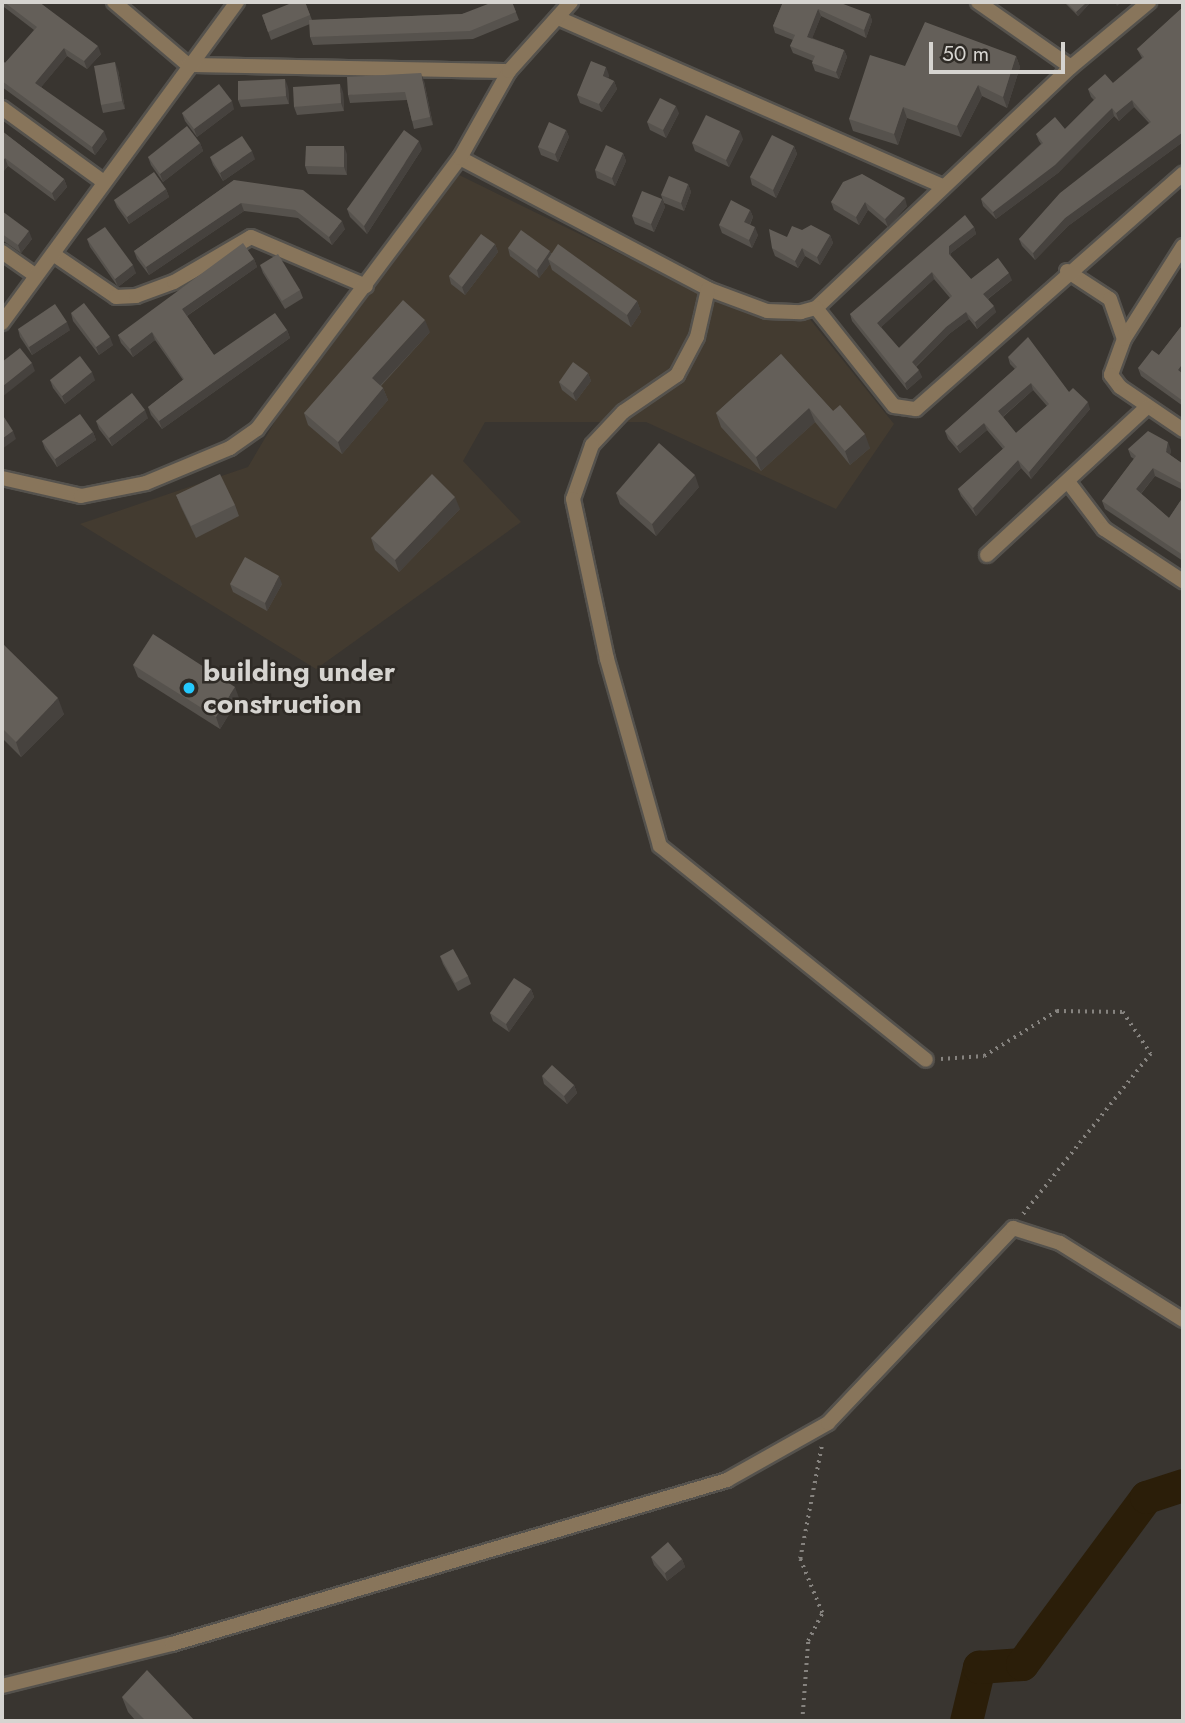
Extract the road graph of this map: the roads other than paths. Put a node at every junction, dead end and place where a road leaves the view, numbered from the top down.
1 (114, 2) edge
2 (237, 2) edge
3 (571, 2) edge
4 (978, 2) edge
5 (1149, 2) edge
6 (558, 18) junction
7 (188, 65) junction
8 (1071, 67) junction
9 (509, 71) junction
10 (2, 107) edge
11 (460, 158) junction
12 (1183, 174) edge
13 (104, 182) junction
14 (942, 186) junction
15 (1183, 246) edge
16 (2, 252) edge
17 (53, 254) junction
18 (1067, 271) junction
19 (35, 275) junction
20 (366, 286) junction
21 (708, 289) junction
22 (816, 308) junction
23 (2, 323) edge
24 (1124, 339) junction
25 (1146, 408) junction
26 (1183, 430) edge
27 (2, 478) edge
28 (1069, 483) junction
29 (987, 555) dead end
30 (1183, 581) edge
31 (926, 1060) road end
32 (1183, 1320) edge
33 (2, 1686) edge

1 - 7 street
2 - 7 street
3 - 6 street
4 - 8 street
5 - 8 street
6 - 9 street
6 - 14 street
7 - 9 street
7 - 13 street
8 - 14 street
9 - 11 street
10 - 13 street
11 - 20 street
11 - 21 street
12 - 18 street
13 - 17 street
14 - 22 street
15 - 24 street
16 - 19 street
17 - 19 street
17 - 20 street
18 - 22 street
18 - 24 street
19 - 23 street
20 - 27 street
21 - 22 street
21 - 31 street
24 - 25 street
25 - 26 street
25 - 28 street
28 - 29 street
28 - 30 street
32 - 33 street

